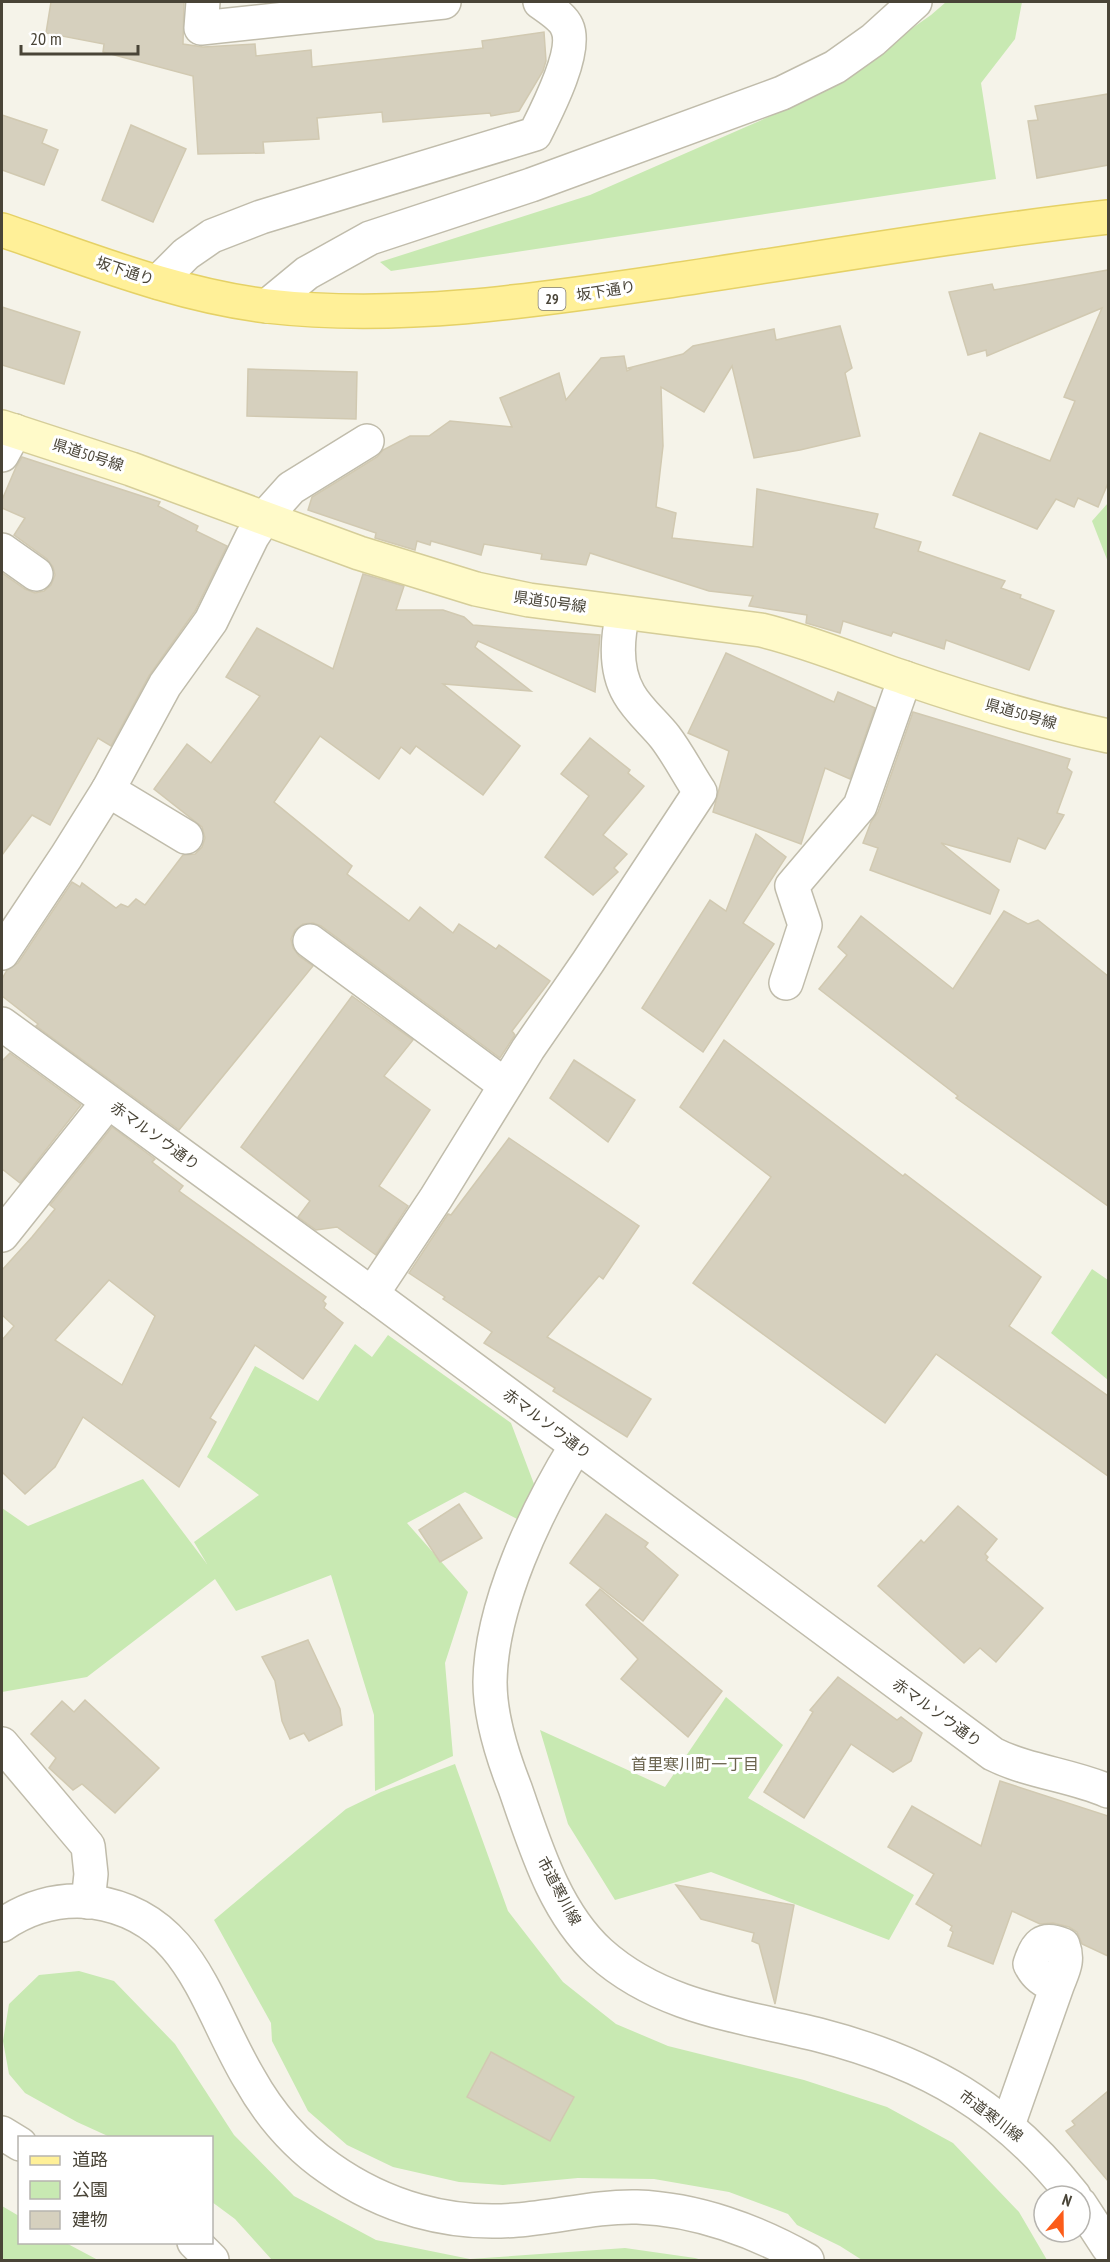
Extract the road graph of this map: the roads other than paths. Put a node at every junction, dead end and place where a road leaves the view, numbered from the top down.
1 (203, 2) edge
2 (444, 2) edge
3 (540, 2) edge
4 (915, 2) edge
5 (1108, 217) edge
6 (2, 230) edge
7 (158, 282) junction
8 (267, 306) junction
9 (6, 438) edge
10 (367, 441) dead end
11 (265, 517) junction
12 (2, 550) edge
13 (36, 574) dead end
14 (623, 613) junction
15 (905, 678) junction
16 (1108, 736) edge
17 (108, 790) junction
18 (186, 837) dead end
19 (310, 941) dead end
20 (2, 953) edge
21 (786, 983) dead end
22 (2, 1024) edge
23 (505, 1085) junction
24 (108, 1102) junction
25 (2, 1235) edge
26 (372, 1294) junction
27 (576, 1446) junction
28 (2, 1744) edge
29 (1108, 1791) edge
30 (88, 1902) junction
31 (2, 1924) edge
32 (1057, 1986) dead end
33 (1008, 2125) junction
34 (2, 2133) edge
35 (18, 2143) edge
36 (1064, 2184) edge
37 (1092, 2222) edge
38 (196, 2244) edge
39 (1108, 2247) edge
40 (212, 2260) edge
41 (807, 2260) edge

1 - 2 street
3 - 7 street
4 - 8 street
5 - 8 main road, 坂下通り / 29
6 - 7 main road, 坂下通り / 29
7 - 8 main road, 坂下通り / 29
9 - 11 main road, 県道50号線
10 - 11 street
11 - 14 main road, 県道50号線
11 - 17 street
12 - 13 street
14 - 15 main road, 県道50号線
14 - 23 street
15 - 16 main road, 県道50号線
15 - 21 street
17 - 18 street
17 - 20 street
19 - 23 street
22 - 24 street, 赤マルソウ通り
23 - 26 street
24 - 25 street
24 - 26 street, 赤マルソウ通り
26 - 27 street, 赤マルソウ通り
27 - 29 street, 赤マルソウ通り
27 - 33 street, 市道寒川線
28 - 30 street
30 - 31 street
30 - 41 street
32 - 33 street
33 - 36 street, 市道寒川線
34 - 35 street
37 - 39 street
38 - 40 street

